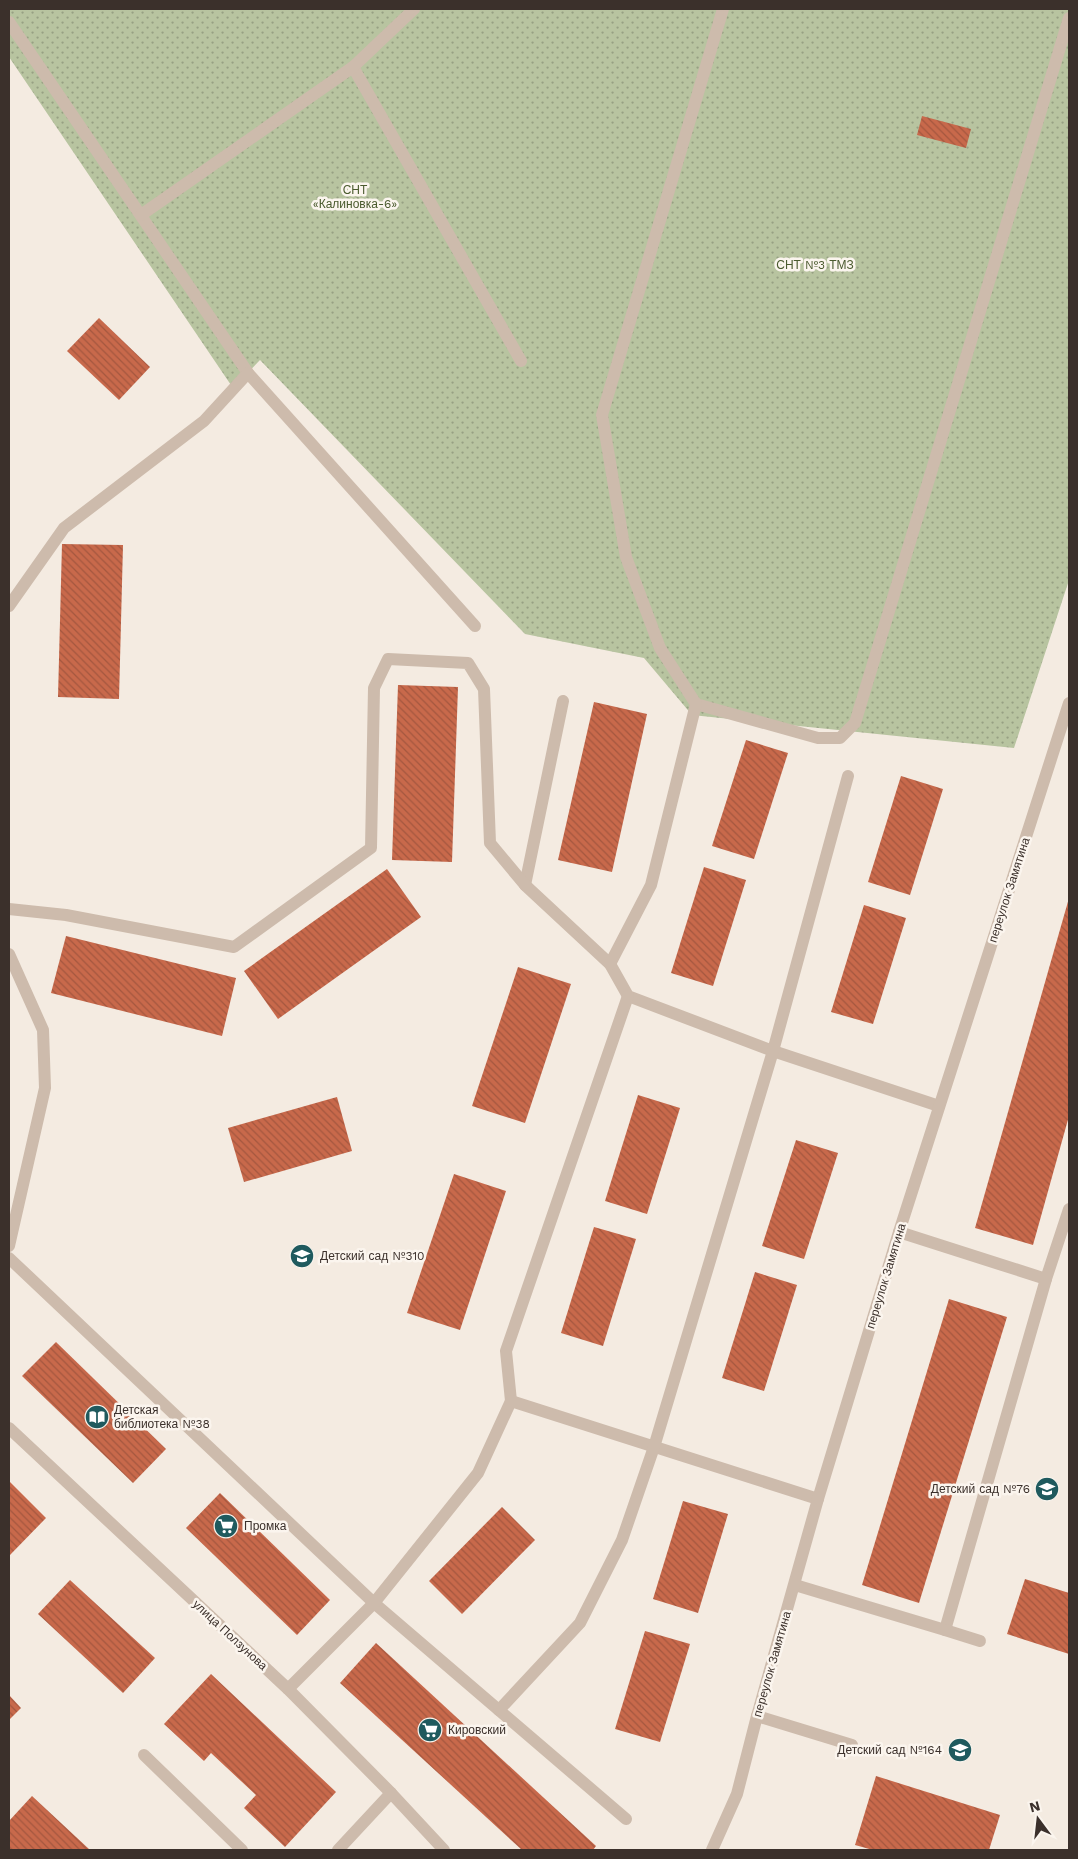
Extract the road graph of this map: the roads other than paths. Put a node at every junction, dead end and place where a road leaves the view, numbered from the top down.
1 (414, 9) edge
2 (723, 9) edge
3 (1069, 18) edge
4 (9, 22) edge
5 (352, 67) junction
6 (141, 215) junction
7 (521, 362) dead end
8 (248, 373) junction
9 (9, 606) edge
10 (476, 626) dead end
11 (563, 701) dead end
12 (696, 704) junction
13 (1069, 704) edge
14 (848, 776) dead end
15 (525, 885) junction
16 (9, 910) edge
17 (9, 954) edge
18 (610, 964) junction
19 (628, 996) junction
20 (773, 1051) junction
21 (939, 1106) junction
22 (1069, 1209) edge
23 (899, 1232) junction
24 (9, 1246) edge
25 (9, 1258) edge
26 (1046, 1279) junction
27 (511, 1402) junction
28 (9, 1428) edge
29 (654, 1447) junction
30 (818, 1499) junction
31 (795, 1585) junction
32 (374, 1603) junction
33 (945, 1630) junction
34 (980, 1640) dead end
35 (288, 1689) junction
36 (499, 1710) junction
37 (757, 1716) junction
38 (852, 1745) dead end
39 (144, 1755) dead end
40 (391, 1793) junction
41 (626, 1819) dead end
42 (242, 1850) edge
43 (338, 1850) edge
44 (444, 1850) edge
45 (712, 1850) edge

1 - 5 street
2 - 12 street
3 - 12 street
4 - 6 street
5 - 6 street
5 - 7 street
6 - 8 street
8 - 9 street
8 - 10 street
11 - 15 street
12 - 18 street
13 - 21 street, переулок Замятина
14 - 20 street
15 - 16 street
15 - 18 street
17 - 24 street
18 - 19 street
19 - 20 street
19 - 27 street
20 - 21 street
20 - 29 street
21 - 23 street, переулок Замятина
22 - 26 street
23 - 26 street
23 - 30 street, переулок Замятина
25 - 32 street
26 - 33 street
27 - 29 street
27 - 32 street
28 - 35 street, улица Ползунова
29 - 30 street
29 - 36 street
30 - 31 street, переулок Замятина
31 - 33 street
31 - 37 street, переулок Замятина
32 - 35 street
32 - 36 street
33 - 34 street
35 - 40 street, улица Ползунова
36 - 41 street
37 - 38 street
37 - 45 street, переулок Замятина
39 - 42 street
40 - 43 street
40 - 44 street, улица Ползунова

